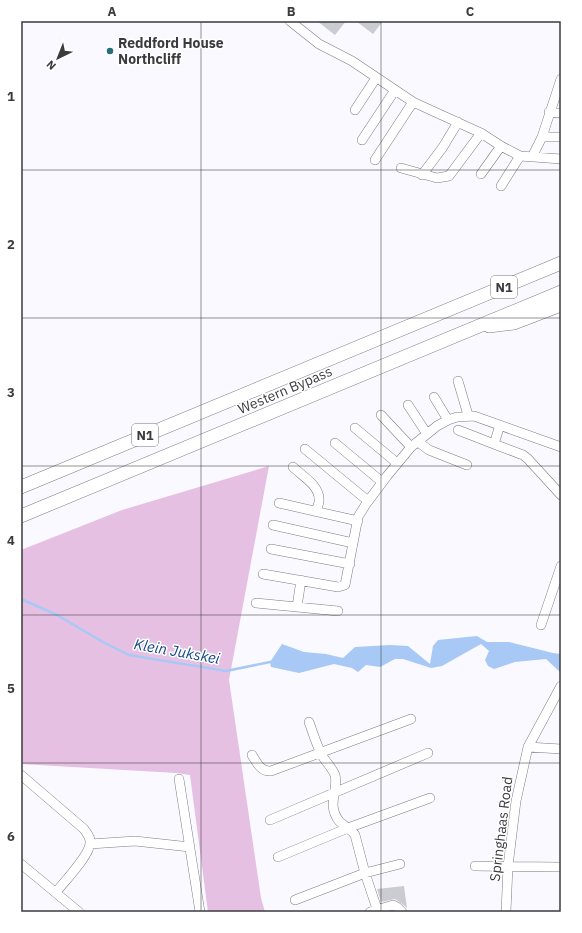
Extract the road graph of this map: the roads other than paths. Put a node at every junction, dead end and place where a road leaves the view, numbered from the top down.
1 (290, 21) edge
2 (376, 78) junction
3 (560, 85) edge
4 (395, 90) junction
5 (413, 102) junction
6 (355, 110) dead end
7 (550, 112) junction
8 (561, 113) edge
9 (458, 122) junction
10 (481, 133) junction
11 (542, 137) junction
12 (561, 137) edge
13 (362, 140) dead end
14 (501, 146) junction
15 (520, 156) junction
16 (532, 157) junction
17 (561, 159) edge
18 (375, 160) dead end
19 (401, 168) dead end
20 (481, 174) dead end
21 (422, 175) junction
22 (501, 186) dead end
23 (561, 254) edge
24 (561, 263) edge
25 (561, 292) edge
26 (561, 305) edge
27 (447, 310) junction
28 (482, 325) junction
29 (458, 381) dead end
30 (434, 396) dead end
31 (408, 405) dead end
32 (468, 415) junction
33 (381, 416) dead end
34 (448, 420) junction
35 (500, 425) junction
36 (355, 428) dead end
37 (458, 430) dead end
38 (428, 434) junction
39 (335, 443) dead end
40 (415, 444) junction
41 (494, 444) junction
42 (561, 447) edge
43 (305, 450) dead end
44 (397, 463) junction
45 (467, 465) dead end
46 (293, 468) dead end
47 (382, 482) junction
48 (21, 487) edge
49 (561, 495) edge
50 (368, 501) junction
51 (279, 503) dead end
52 (316, 511) junction
53 (21, 516) edge
54 (358, 521) junction
55 (273, 525) dead end
56 (354, 543) junction
57 (271, 549) dead end
58 (350, 564) junction
59 (561, 566) edge
60 (264, 574) dead end
61 (301, 580) junction
62 (256, 604) dead end
63 (297, 607) junction
64 (338, 611) dead end
65 (542, 625) dead end
66 (561, 686) edge
67 (411, 719) dead end
68 (309, 722) dead end
69 (528, 747) junction
70 (561, 749) edge
71 (321, 753) junction
72 (428, 753) dead end
73 (252, 755) dead end
74 (21, 775) edge
75 (180, 779) dead end
76 (334, 793) junction
77 (430, 798) dead end
78 (270, 820) dead end
79 (348, 828) junction
80 (90, 844) junction
81 (190, 847) junction
82 (278, 857) dead end
83 (400, 864) dead end
84 (21, 865) edge
85 (475, 866) dead end
86 (508, 866) junction
87 (561, 867) edge
88 (364, 873) junction
89 (56, 892) junction
90 (295, 900) dead end
91 (392, 909) edge
92 (373, 911) edge
93 (79, 912) edge
94 (200, 912) edge
95 (402, 912) edge
96 (506, 912) edge

1 - 2 street
2 - 4 street
2 - 6 street
3 - 7 street
4 - 5 street
4 - 13 street
5 - 9 street
5 - 18 street
7 - 8 street
7 - 11 street
9 - 10 street
9 - 21 street
10 - 14 street
10 - 21 street
11 - 12 street
11 - 16 street
14 - 15 street
14 - 20 street
15 - 16 street
15 - 22 street
16 - 17 street
19 - 21 street
23 - 27 highway
24 - 27 highway, Western Bypass / N1
25 - 28 highway, Western Bypass / N1
26 - 28 highway
27 - 48 highway, Western Bypass / N1
28 - 53 highway, Western Bypass / N1
29 - 32 street
30 - 34 street
31 - 38 street
32 - 34 street
32 - 35 street
33 - 40 street
34 - 38 street
35 - 41 street
35 - 42 street
36 - 44 street
37 - 41 street
38 - 40 street
39 - 47 street
40 - 44 street
40 - 45 street
41 - 49 street
43 - 50 street
44 - 47 street
46 - 52 street
47 - 50 street
50 - 54 street
51 - 52 street
52 - 54 street
54 - 56 street
55 - 56 street
56 - 58 street
57 - 58 street
58 - 61 street
59 - 65 street
60 - 61 street
61 - 63 street
62 - 63 street
63 - 64 street
66 - 69 street, Springhaas Road
67 - 71 street
68 - 71 street
69 - 70 street
69 - 86 street, Springhaas Road
71 - 73 street
71 - 76 street
72 - 76 street
74 - 80 street
75 - 81 street
76 - 78 street
76 - 79 street
77 - 79 street
79 - 82 street
79 - 88 street
80 - 81 street
80 - 89 street
81 - 94 street
83 - 88 street
84 - 89 street
85 - 86 street
86 - 87 street
86 - 96 street, Springhaas Road
88 - 90 street
88 - 92 street
89 - 93 street
91 - 92 street
91 - 95 street

